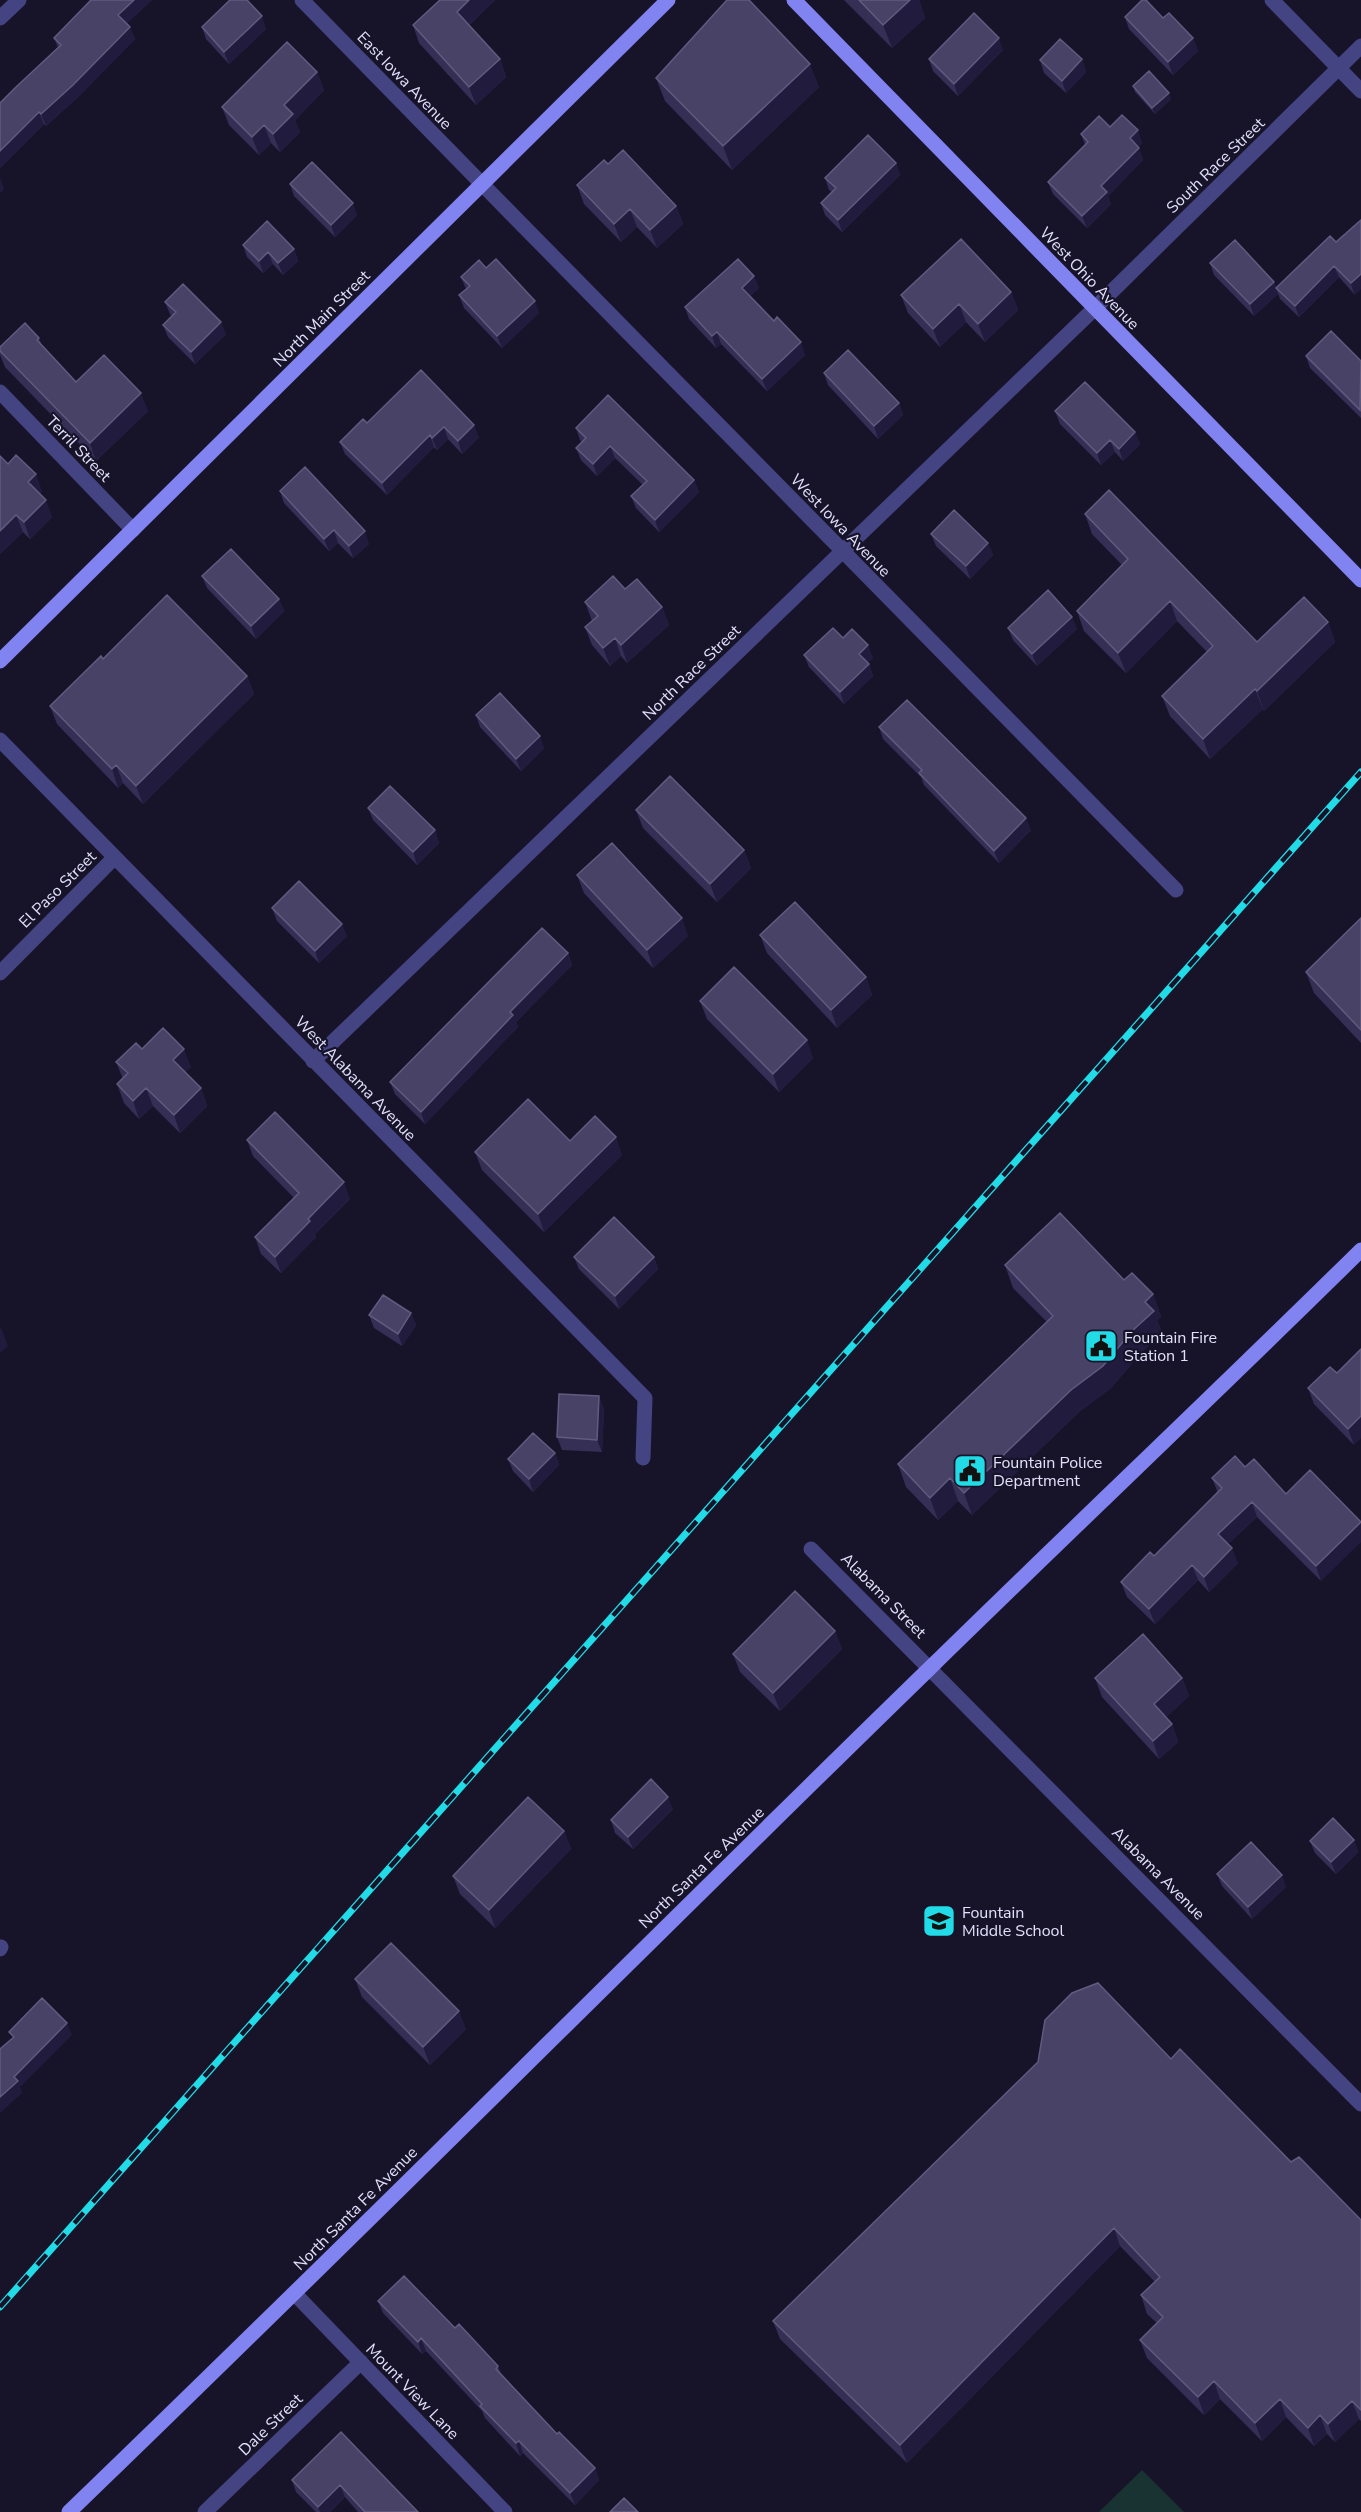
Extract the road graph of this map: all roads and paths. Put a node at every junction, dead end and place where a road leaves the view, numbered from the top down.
1 (19, 0) edge
2 (302, 0) edge
3 (668, 0) edge
4 (794, 0) edge
5 (1272, 0) edge
6 (0, 18) edge
7 (1361, 46) edge
8 (1338, 68) junction
9 (1361, 91) edge
10 (482, 184) junction
11 (1094, 309) junction
12 (0, 392) edge
13 (133, 530) junction
14 (841, 552) junction
15 (1361, 580) edge
16 (0, 661) edge
17 (0, 740) edge
18 (115, 857) junction
19 (1176, 890) dead end
20 (0, 973) edge
21 (313, 1061) junction
22 (1361, 1250) edge
23 (643, 1458) dead end
24 (812, 1549) dead end
25 (930, 1667) junction
26 (1361, 2104) edge
27 (295, 2294) junction
28 (361, 2362) junction
29 (69, 2512) edge
30 (205, 2512) edge
31 (505, 2512) edge

1 - 6 street
2 - 10 street, East Iowa Avenue
3 - 10 main road, North Main Street
4 - 11 main road, West Ohio Avenue
5 - 8 street
7 - 8 street, South Race Street
8 - 9 street
8 - 11 street, South Race Street
10 - 13 main road, North Main Street
10 - 14 street, West Iowa Avenue
11 - 14 street, North Race Street
11 - 15 main road, West Ohio Avenue
12 - 13 street, Terril Street
13 - 16 main road, North Main Street
14 - 19 street, West Iowa Avenue
14 - 21 street, North Race Street
17 - 18 street, West Alabama Avenue
18 - 20 street, El Paso Street
18 - 21 street, West Alabama Avenue
21 - 23 street, West Alabama Avenue
22 - 25 main road, North Santa Fe Avenue
24 - 25 street, Alabama Street
25 - 26 street, Alabama Avenue
25 - 27 main road, North Santa Fe Avenue
27 - 28 street, Mount View Lane
27 - 29 main road, North Santa Fe Avenue
28 - 30 street, Dale Street
28 - 31 street, Mount View Lane

